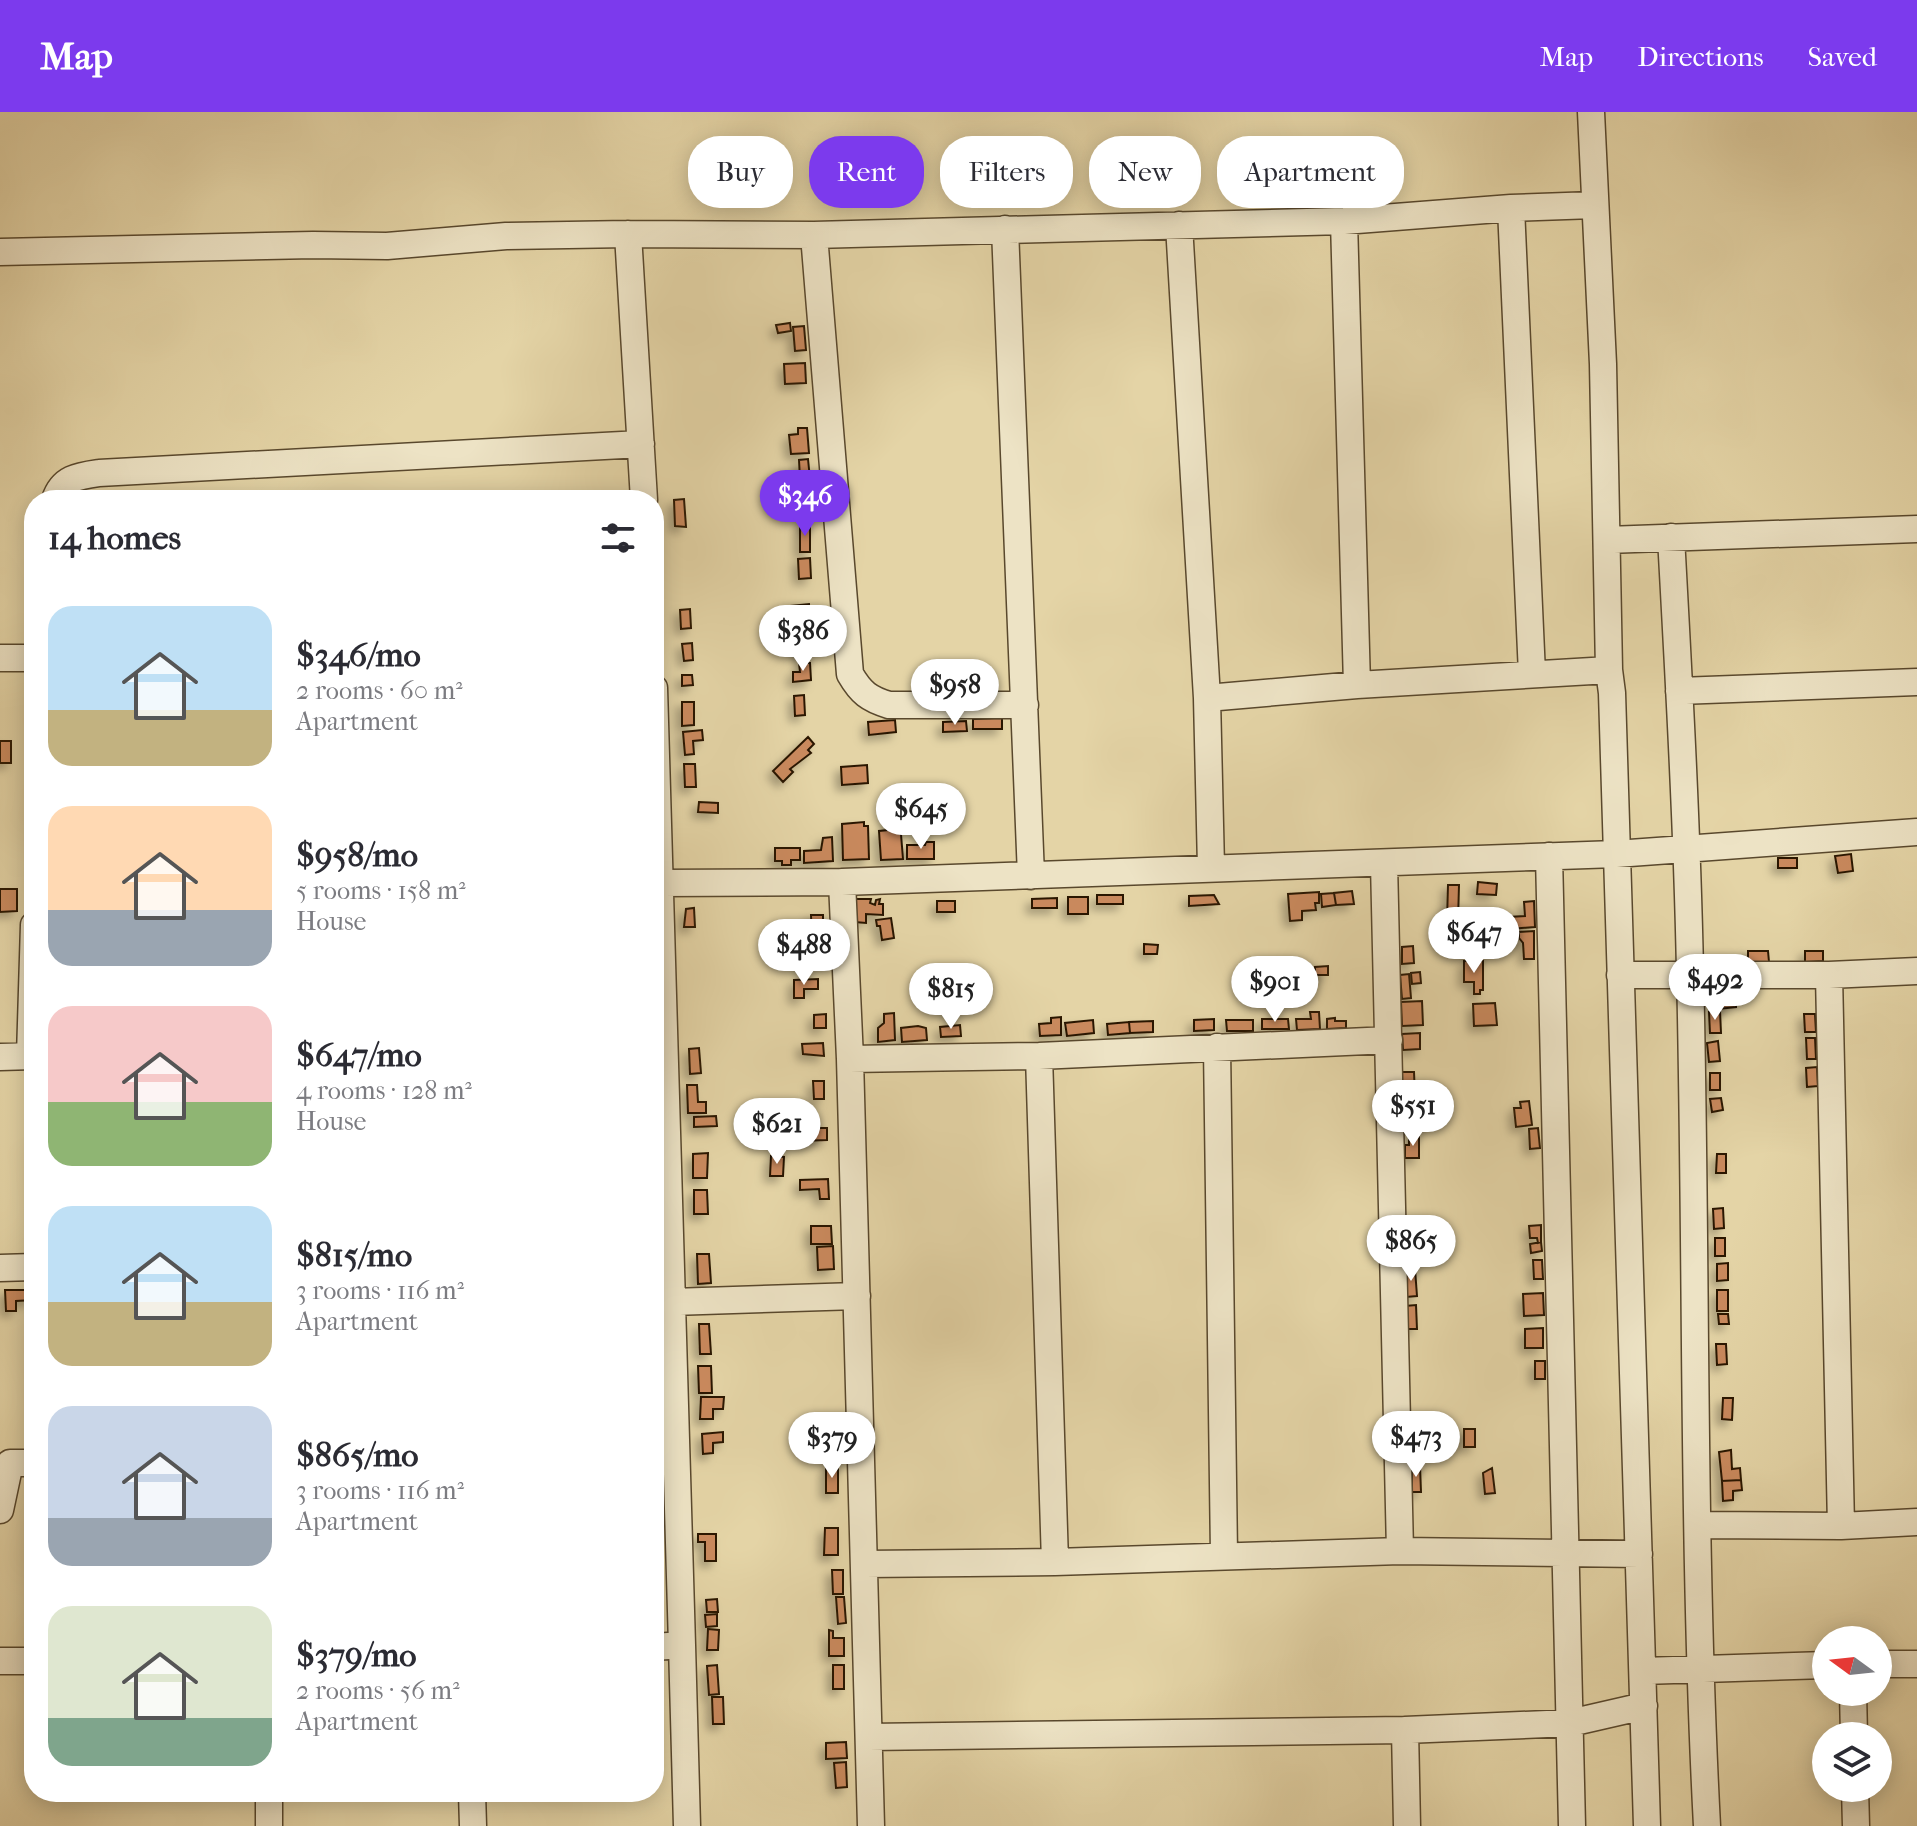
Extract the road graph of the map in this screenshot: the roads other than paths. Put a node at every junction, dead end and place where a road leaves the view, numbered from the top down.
1 (1591, 112) edge
2 (1594, 205) junction
3 (1511, 208) junction
4 (1344, 221) junction
5 (1179, 225) junction
6 (1005, 229) junction
7 (628, 234) junction
8 (814, 235) junction
9 (0, 252) edge
10 (641, 444) junction
11 (60, 490) edge
12 (643, 490) edge
13 (1917, 529) edge
14 (1671, 537) junction
15 (1607, 540) junction
16 (0, 658) edge
17 (24, 658) edge
18 (1609, 670) junction
19 (1532, 674) junction
20 (1917, 682) edge
21 (1357, 685) junction
22 (1679, 691) junction
23 (1207, 698) junction
24 (1025, 705) junction
25 (1917, 832) edge
26 (1687, 849) junction
27 (1616, 854) junction
28 (1549, 856) junction
29 (1384, 863) junction
30 (1211, 867) junction
31 (1031, 876) junction
32 (842, 882) junction
33 (664, 883) edge
34 (1917, 971) edge
35 (1690, 973) junction
36 (1620, 975) junction
37 (1829, 975) junction
38 (1389, 1040) junction
39 (1217, 1047) junction
40 (24, 1056) edge
41 (1039, 1056) junction
42 (0, 1057) edge
43 (850, 1059) junction
44 (664, 1141) edge
45 (24, 1267) edge
46 (0, 1268) edge
47 (857, 1296) junction
48 (672, 1302) junction
49 (24, 1463) edge
50 (0, 1510) edge
51 (1917, 1522) edge
52 (1698, 1525) junction
53 (1841, 1526) junction
54 (1400, 1551) junction
55 (1567, 1553) junction
56 (1639, 1554) junction
57 (1224, 1555) junction
58 (1055, 1562) junction
59 (865, 1564) junction
60 (682, 1645) junction
61 (664, 1646) edge
62 (0, 1661) edge
63 (24, 1661) edge
64 (1892, 1664) edge
65 (1917, 1664) edge
66 (1812, 1665) edge
67 (1699, 1669) junction
68 (1643, 1671) junction
69 (1644, 1706) junction
70 (1570, 1723) junction
71 (1405, 1730) junction
72 (869, 1737) junction
73 (269, 1802) edge
74 (472, 1802) edge
75 (1855, 1802) edge
76 (269, 1826) edge
77 (473, 1826) edge
78 (687, 1826) edge
79 (871, 1826) edge
80 (1407, 1826) edge
81 (1572, 1826) edge
82 (1647, 1826) edge
83 (1707, 1826) edge
84 (1856, 1826) edge

1 - 2 street
2 - 3 street
2 - 15 street
3 - 4 street
3 - 19 street
4 - 5 street
4 - 21 street
5 - 6 street
5 - 23 street
6 - 8 street
6 - 24 street
7 - 8 street
7 - 9 street
7 - 10 street
8 - 24 street
10 - 11 street
10 - 12 street
13 - 14 street
14 - 15 street
14 - 22 street
15 - 18 street
16 - 17 street
18 - 19 street
18 - 27 street
19 - 21 street
20 - 22 street
21 - 23 street
22 - 26 street
23 - 30 street
24 - 31 street
25 - 26 street
26 - 27 street
26 - 35 street
27 - 28 street
27 - 36 street
28 - 29 street
28 - 55 street
29 - 30 street
29 - 38 street
30 - 31 street
31 - 32 street
32 - 33 street
32 - 43 street
34 - 37 street
35 - 36 street
35 - 37 street
35 - 52 street
36 - 56 street
37 - 53 street
38 - 39 street
38 - 54 street
39 - 41 street
39 - 57 street
40 - 42 street
41 - 43 street
41 - 58 street
43 - 47 street
44 - 48 street
45 - 46 street
47 - 48 street
47 - 59 street
48 - 60 street
49 - 50 street
51 - 53 street
52 - 53 street
52 - 67 street
54 - 55 street
54 - 57 street
55 - 56 street
55 - 70 street
56 - 68 street
57 - 58 street
58 - 59 street
59 - 72 street
60 - 61 street
60 - 78 street
62 - 63 street
64 - 65 street
66 - 67 street
67 - 68 street
67 - 83 street
68 - 69 street
69 - 70 street
69 - 82 street
70 - 71 street
70 - 81 street
71 - 72 street
71 - 80 street
72 - 79 street
73 - 76 street
74 - 77 street
75 - 84 street

